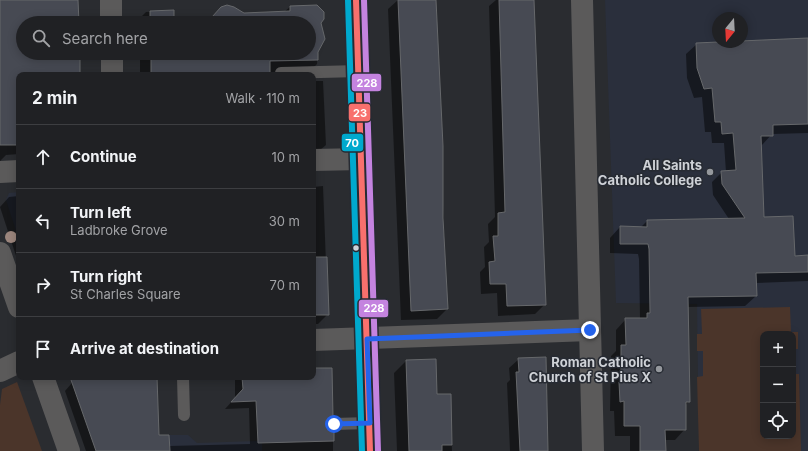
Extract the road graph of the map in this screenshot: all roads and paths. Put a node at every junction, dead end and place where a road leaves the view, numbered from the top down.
1 (111, 0) edge
2 (356, 0) edge
3 (582, 0) edge
4 (111, 16) edge
5 (112, 60) edge
6 (112, 72) edge
7 (359, 72) junction
8 (316, 73) edge
9 (362, 158) junction
10 (316, 160) edge
11 (16, 171) edge
12 (0, 172) edge
13 (0, 253) edge
14 (16, 298) edge
15 (590, 330) junction
16 (367, 339) junction
17 (316, 340) edge
18 (16, 363) edge
19 (0, 371) edge
20 (45, 380) edge
21 (183, 380) edge
22 (184, 414) dead end
23 (370, 423) junction
24 (334, 424) dead end
25 (69, 451) edge
26 (370, 451) edge
27 (593, 451) edge

1 - 4 street
2 - 7 main road
3 - 15 street
5 - 6 street
7 - 8 lane
7 - 9 main road
9 - 10 street
9 - 16 main road
11 - 12 street
13 - 14 street
15 - 16 street
15 - 27 street
16 - 17 street
16 - 23 main road
18 - 19 street
20 - 25 street
21 - 22 lane
23 - 24 lane
23 - 26 main road

